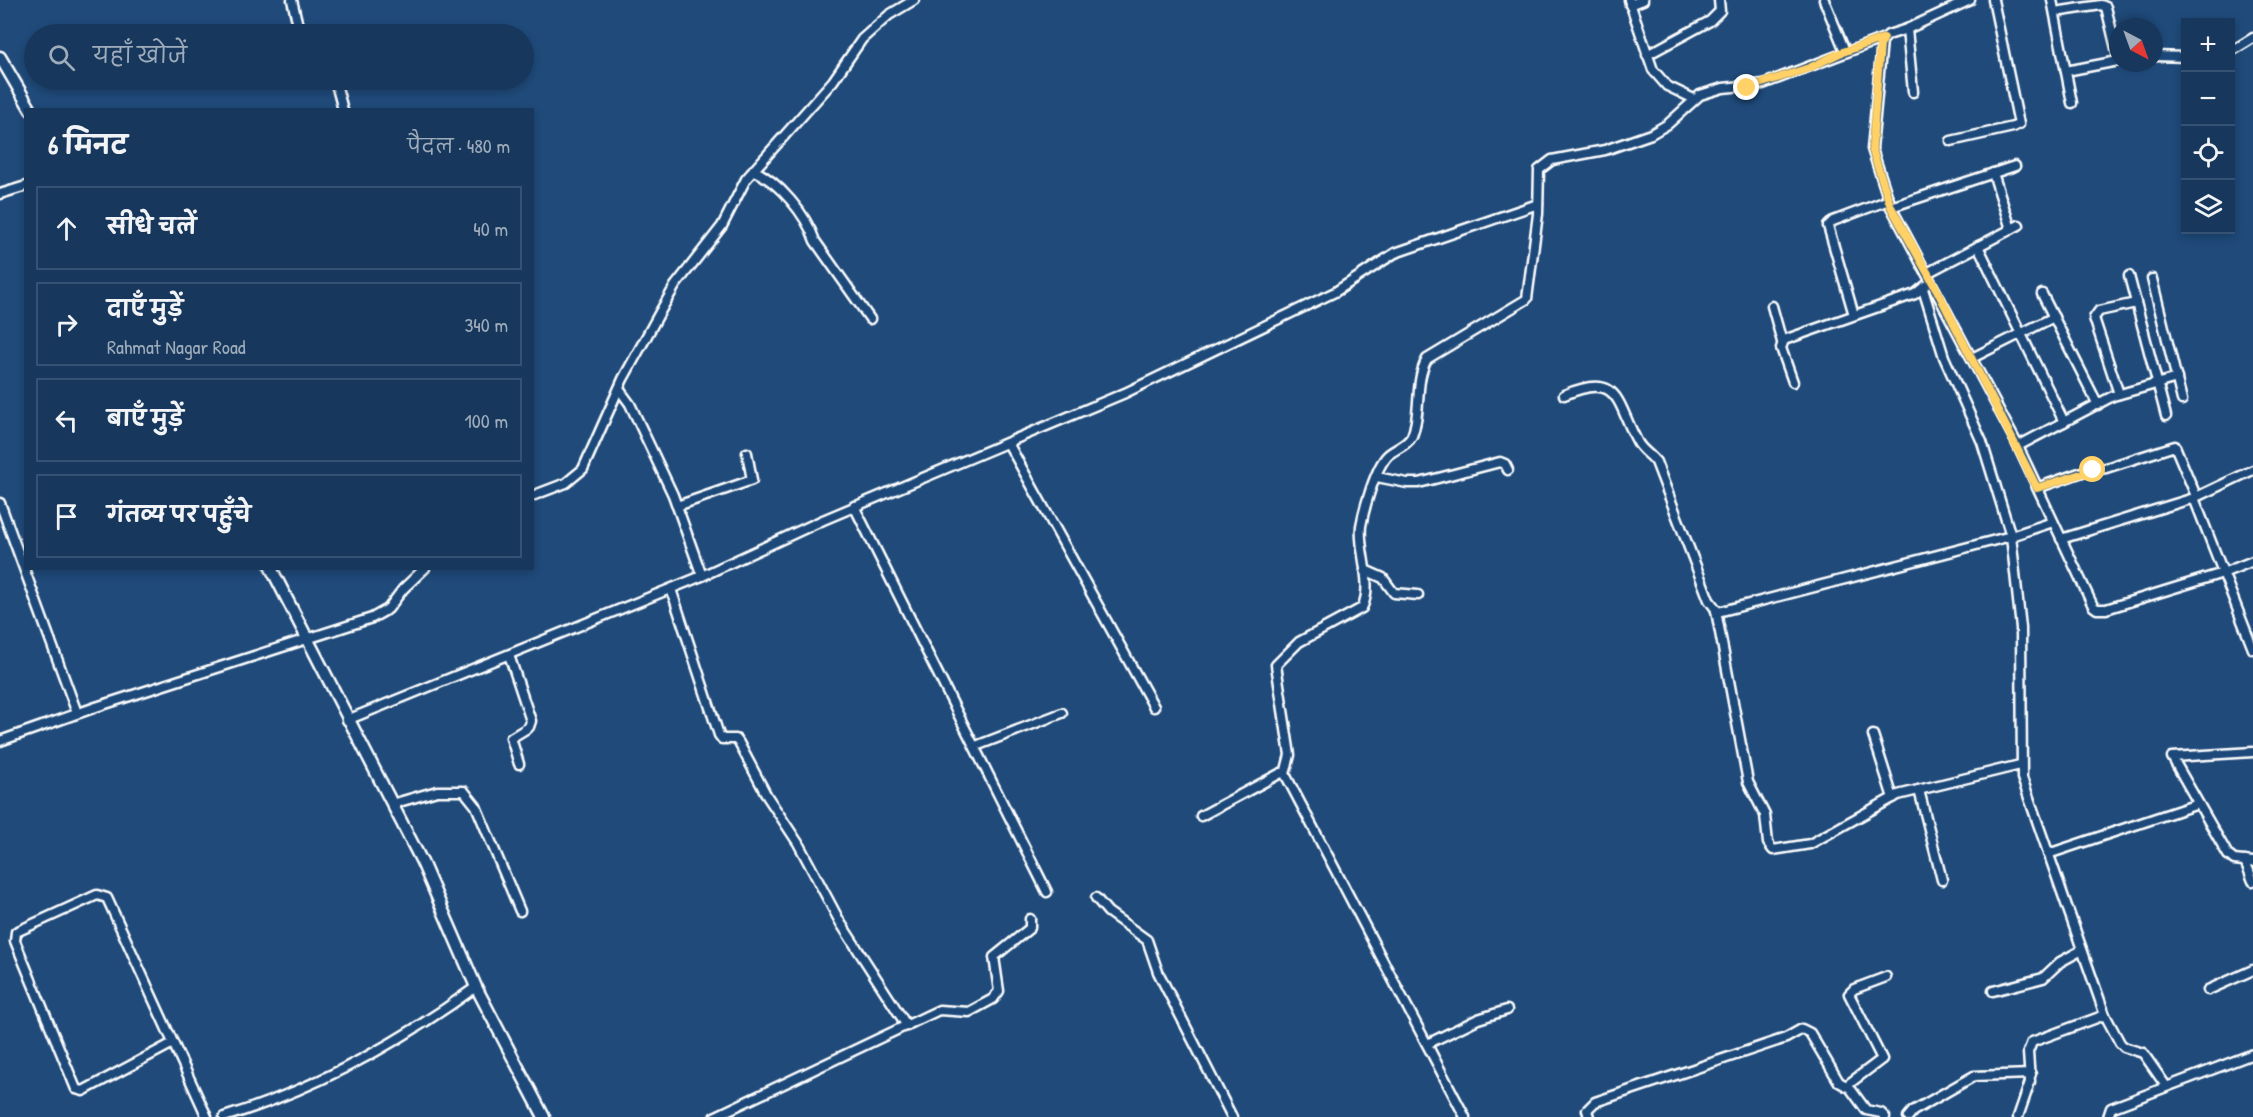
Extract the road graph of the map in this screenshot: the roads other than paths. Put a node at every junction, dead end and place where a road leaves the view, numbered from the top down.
1 (292, 0) edge
2 (914, 0) edge
3 (1643, 0) edge
4 (1719, 0) edge
5 (1824, 0) edge
6 (1970, 0) edge
7 (1993, 0) edge
8 (2052, 0) edge
9 (1630, 3) edge
10 (2055, 12) junction
11 (2109, 20) edge
12 (298, 24) edge
13 (1907, 29) junction
14 (1884, 38) junction
15 (2253, 38) edge
16 (2235, 49) edge
17 (1845, 51) junction
18 (1647, 55) junction
19 (2163, 56) edge
20 (0, 57) edge
21 (2181, 57) edge
22 (2109, 61) edge
23 (2066, 71) junction
24 (338, 90) edge
25 (1913, 92) dead end
26 (1694, 99) junction
27 (2072, 103) dead end
28 (30, 108) edge
29 (342, 108) edge
30 (1951, 141) dead end
31 (2015, 166) dead end
32 (753, 170) junction
33 (1993, 173) junction
34 (24, 187) edge
35 (0, 194) edge
36 (1538, 204) junction
37 (1890, 204) junction
38 (1978, 246) junction
39 (1929, 276) junction
40 (2129, 276) dead end
41 (2152, 279) dead end
42 (1923, 289) junction
43 (2042, 294) dead end
44 (2136, 303) junction
45 (1772, 306) dead end
46 (1854, 315) junction
47 (2054, 317) junction
48 (870, 319) dead end
49 (2022, 336) junction
50 (1782, 342) junction
51 (1972, 358) junction
52 (2177, 378) junction
53 (1793, 382) dead end
54 (2156, 384) junction
55 (619, 389) junction
56 (2119, 394) junction
57 (1564, 395) dead end
58 (2182, 400) dead end
59 (2098, 405) junction
60 (2166, 416) dead end
61 (2064, 422) junction
62 (1008, 443) junction
63 (2018, 446) junction
64 (747, 453) dead end
65 (1508, 470) dead end
66 (2253, 471) edge
67 (1377, 477) junction
68 (2037, 488) junction
69 (534, 495) edge
70 (2195, 497) junction
71 (0, 503) edge
72 (677, 506) junction
73 (854, 506) junction
74 (2053, 522) junction
75 (2011, 536) junction
76 (2061, 539) junction
77 (2253, 561) edge
78 (24, 568) edge
79 (25, 570) edge
80 (272, 570) edge
81 (423, 570) edge
82 (1365, 570) junction
83 (2223, 573) junction
84 (702, 576) junction
85 (671, 589) junction
86 (1418, 595) dead end
87 (1716, 611) junction
88 (307, 640) junction
89 (2253, 649) edge
90 (509, 655) junction
91 (1154, 707) dead end
92 (77, 713) junction
93 (1062, 713) dead end
94 (347, 720) junction
95 (1873, 735) dead end
96 (0, 741) edge
97 (976, 746) junction
98 (2253, 752) edge
99 (519, 764) dead end
100 (2020, 765) junction
101 (1285, 774) junction
102 (1919, 790) junction
103 (1893, 798) junction
104 (392, 804) junction
105 (2199, 804) junction
106 (1201, 816) dead end
107 (2048, 854) junction
108 (2249, 862) edge
109 (1942, 880) dead end
110 (2253, 882) edge
111 (1047, 892) dead end
112 (1096, 898) dead end
113 (520, 911) dead end
114 (1030, 919) dead end
115 (2082, 950) junction
116 (2253, 970) edge
117 (1886, 976) dead end
118 (476, 987) junction
119 (2208, 990) dead end
120 (1993, 991) dead end
121 (1507, 1010) dead end
122 (2105, 1015) junction
123 (907, 1026) junction
124 (173, 1043) junction
125 (1427, 1044) junction
126 (2253, 1054) edge
127 (2031, 1074) junction
128 (1846, 1086) junction
129 (2166, 1086) junction
130 (207, 1117) edge
131 (224, 1117) edge
132 (544, 1117) edge
133 (714, 1117) edge
134 (1232, 1117) edge
135 (1466, 1117) edge
136 (1588, 1117) edge
137 (1885, 1117) edge
138 (1908, 1117) edge
139 (2018, 1117) edge
140 (2108, 1117) edge

1 - 12 street
2 - 32 street
3 - 9 street
4 - 18 street
5 - 17 street
6 - 13 street
7 - 30 street
8 - 10 street
9 - 18 street
10 - 11 street
10 - 23 street
13 - 14 street
13 - 25 street
14 - 17 street
14 - 37 street
15 - 16 street
17 - 26 street
18 - 26 street
19 - 21 street
20 - 28 street
22 - 23 street
23 - 27 street
24 - 29 street
26 - 36 street
31 - 33 street
32 - 48 street
32 - 55 street
33 - 37 street
33 - 38 street
34 - 35 street
36 - 62 street
36 - 67 street
37 - 39 street
37 - 46 street
38 - 39 street
38 - 49 street
39 - 42 street
39 - 51 street
40 - 44 street
41 - 52 street
42 - 46 street
42 - 75 street
43 - 47 street
44 - 54 street
44 - 56 street
45 - 50 street
46 - 50 street
47 - 49 street
47 - 59 street
49 - 51 street
49 - 61 street
50 - 53 street
51 - 63 street
52 - 54 street
52 - 58 street
54 - 56 street
54 - 60 street
55 - 69 street
55 - 72 street
56 - 59 street
57 - 87 street
59 - 61 street
61 - 63 street
62 - 73 street
62 - 91 street
63 - 68 street
64 - 72 street
65 - 67 street
66 - 70 street
67 - 82 street
68 - 70 street
68 - 74 street
70 - 76 street
70 - 83 street
71 - 78 street
72 - 84 street
73 - 84 street
73 - 97 street
74 - 75 street
74 - 76 street
75 - 87 street
75 - 100 street
76 - 83 street
77 - 83 street
79 - 92 street
80 - 88 street
81 - 88 street
82 - 86 street
82 - 101 street
83 - 89 street
84 - 85 street
85 - 90 street
85 - 123 street
87 - 103 street
88 - 92 street
88 - 94 street
90 - 94 street
90 - 99 street
92 - 96 street
93 - 97 street
94 - 104 street
95 - 103 street
97 - 111 street
98 - 105 street
100 - 102 street
100 - 107 street
101 - 106 street
101 - 125 street
102 - 103 street
102 - 109 street
104 - 113 street
104 - 118 street
105 - 107 street
105 - 108 street
107 - 115 street
108 - 110 street
112 - 134 street
114 - 123 street
115 - 120 street
115 - 122 street
116 - 119 street
117 - 128 street
118 - 131 street
118 - 132 street
121 - 125 street
122 - 127 street
122 - 129 street
123 - 133 street
124 - 124 street
124 - 130 street
125 - 135 street
126 - 129 street
127 - 138 street
127 - 139 street
128 - 136 street
128 - 137 street
129 - 140 street

